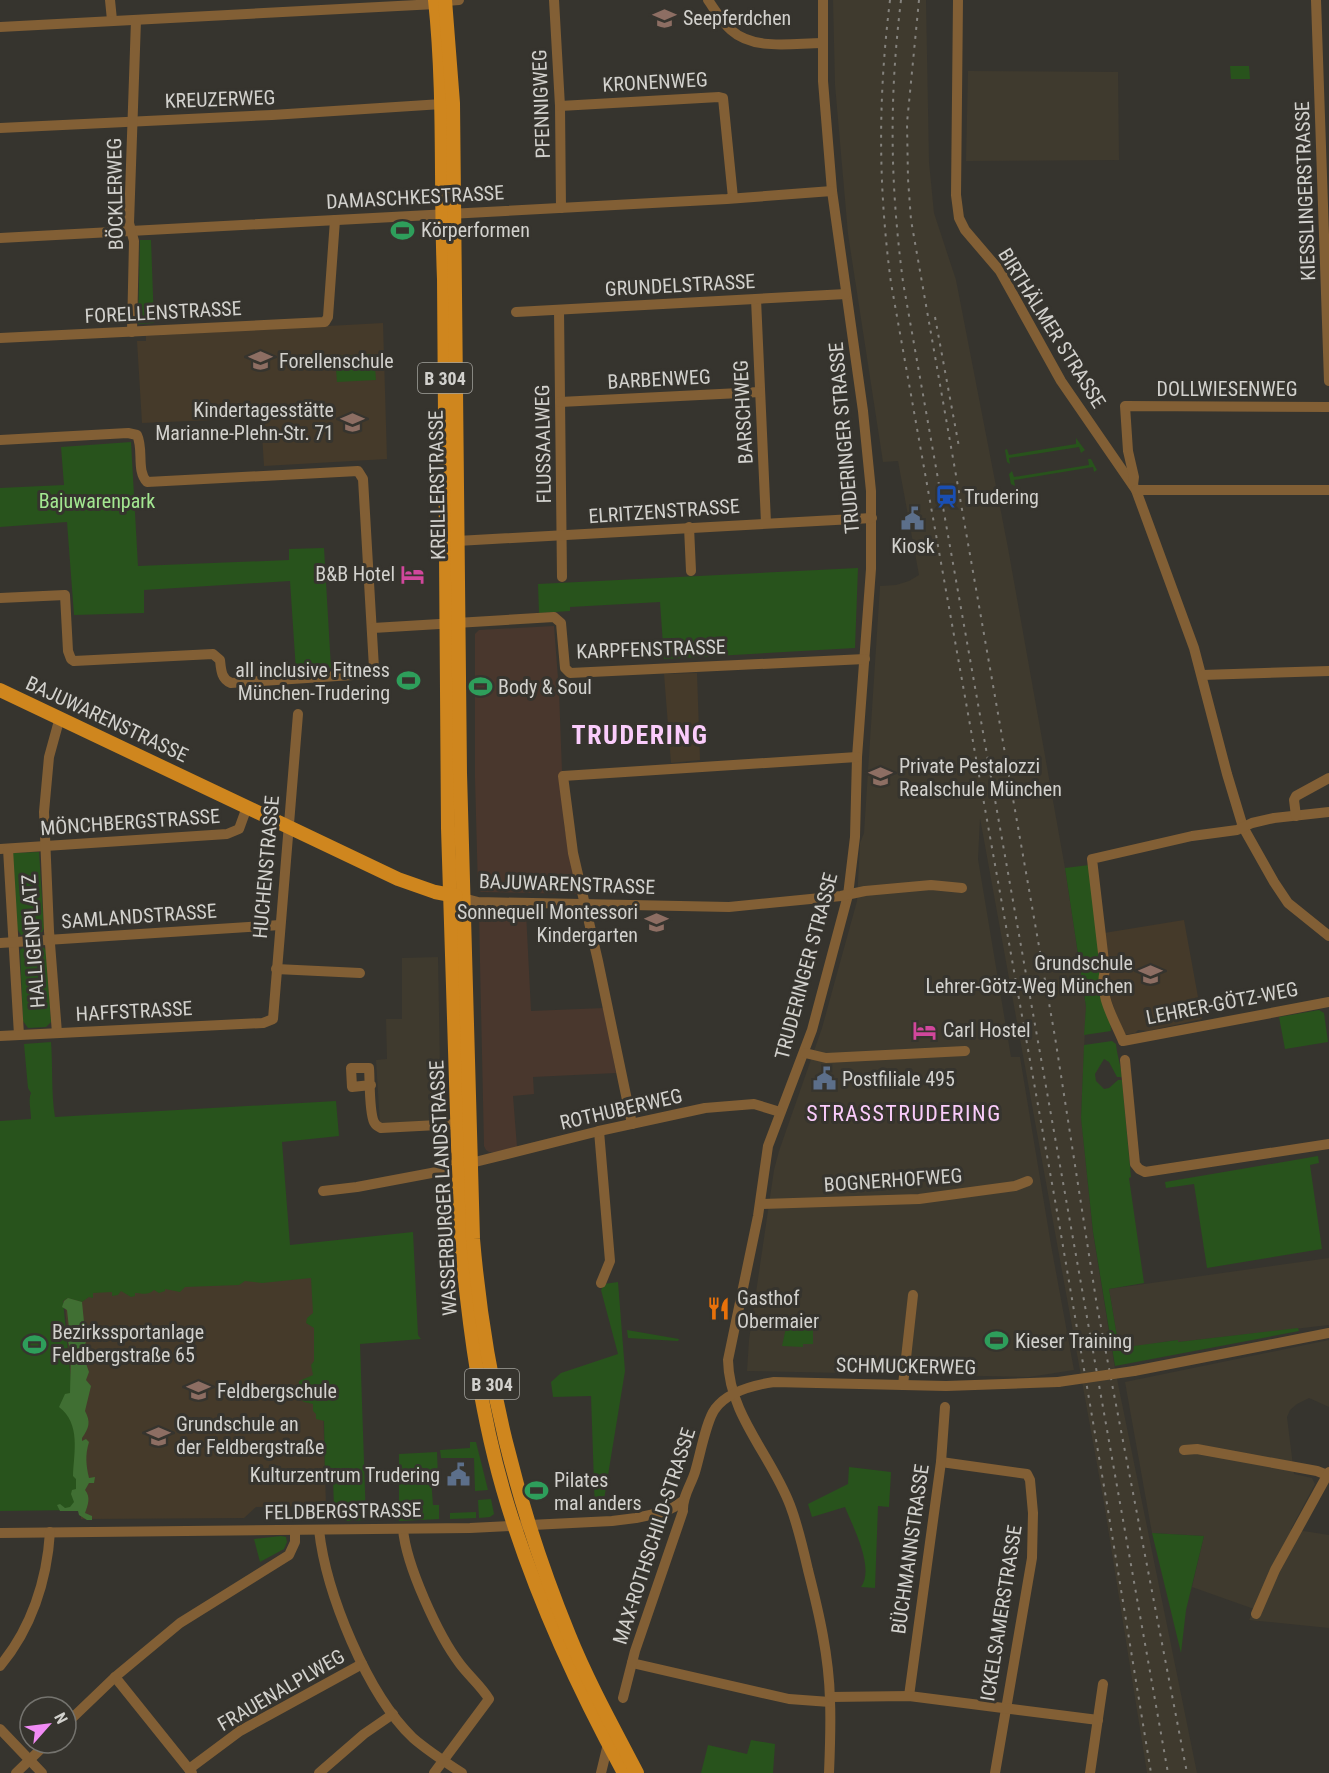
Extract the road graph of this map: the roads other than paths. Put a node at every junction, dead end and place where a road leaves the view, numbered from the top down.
1 (110, 0) edge
2 (554, 0) edge
3 (708, 0) edge
4 (823, 0) edge
5 (958, 0) edge
6 (1316, 0) edge
7 (444, 1) edge
8 (112, 20) junction
9 (136, 20) junction
10 (0, 27) edge
11 (822, 43) junction
12 (442, 104) junction
13 (560, 105) junction
14 (132, 121) junction
15 (0, 128) edge
16 (1325, 161) edge
17 (832, 191) junction
18 (733, 198) junction
19 (561, 208) junction
20 (448, 214) junction
21 (336, 220) junction
22 (132, 231) junction
23 (0, 238) edge
24 (1327, 273) edge
25 (846, 294) junction
26 (756, 299) junction
27 (558, 310) junction
28 (516, 312) dead end
29 (132, 332) junction
30 (0, 338) edge
31 (1329, 364) edge
32 (1329, 381) edge
33 (760, 392) junction
34 (560, 402) junction
35 (1125, 406) joint
36 (1329, 407) edge
37 (0, 440) edge
38 (1128, 451) junction
39 (1116, 459) junction
40 (1134, 488) junction
41 (1329, 490) edge
42 (872, 518) junction
43 (766, 523) junction
44 (689, 527) junction
45 (562, 536) junction
46 (458, 540) junction
47 (691, 571) dead end
48 (562, 577) dead end
49 (0, 598) edge
50 (452, 623) junction
51 (373, 628) junction
52 (865, 659) junction
53 (1329, 671) edge
54 (1203, 675) junction
55 (0, 690) edge
56 (298, 714) dead end
57 (60, 717) junction
58 (857, 757) junction
59 (1329, 778) edge
60 (1235, 806) junction
61 (247, 807) junction
62 (1329, 812) edge
63 (1296, 816) junction
64 (289, 827) junction
65 (1243, 827) junction
66 (1223, 831) junction
67 (45, 846) junction
68 (4, 849) edge
69 (962, 888) dead end
70 (848, 895) junction
71 (456, 897) junction
72 (585, 905) junction
73 (279, 925) junction
74 (1327, 932) edge
75 (50, 939) junction
76 (0, 942) edge
77 (13, 942) junction
78 (276, 969) junction
79 (360, 973) dead end
80 (1329, 1002) edge
81 (270, 1022) joint
82 (57, 1033) junction
83 (19, 1035) junction
84 (0, 1036) edge
85 (965, 1051) dead end
86 (805, 1053) junction
87 (1125, 1060) dead end
88 (371, 1085) dead end
89 (780, 1112) junction
90 (457, 1124) junction
91 (632, 1124) junction
92 (598, 1131) junction
93 (1329, 1144) edge
94 (465, 1166) junction
95 (1028, 1181) dead end
96 (323, 1191) dead end
97 (760, 1204) junction
98 (601, 1283) dead end
99 (913, 1294) dead end
100 (1329, 1333) edge
101 (903, 1385) junction
102 (733, 1395) junction
103 (945, 1407) dead end
104 (1184, 1450) dead end
105 (941, 1462) junction
106 (1328, 1474) edge
107 (683, 1501) junction
108 (514, 1525) junction
109 (529, 1525) junction
110 (403, 1528) junction
111 (295, 1530) junction
112 (319, 1530) junction
113 (50, 1532) junction
114 (0, 1533) edge
115 (1256, 1614) dead end
116 (632, 1663) junction
117 (362, 1664) junction
118 (0, 1666) edge
119 (115, 1677) junction
120 (1103, 1684) dead end
121 (909, 1695) junction
122 (623, 1698) dead end
123 (830, 1700) junction
124 (1005, 1708) junction
125 (78, 1712) edge
126 (393, 1714) junction
127 (1098, 1720) junction
128 (0, 1729) edge
129 (608, 1744) junction
130 (34, 1755) edge
131 (30, 1759) junction
132 (443, 1761) junction
133 (191, 1771) edge
134 (16, 1773) edge
135 (42, 1773) edge
136 (319, 1773) edge
137 (434, 1773) edge
138 (462, 1773) edge
139 (601, 1773) edge
140 (624, 1773) edge
141 (637, 1773) edge
142 (829, 1773) edge
143 (995, 1773) edge
144 (1090, 1773) edge

1 - 8 street
2 - 13 street, PFENNIGWEG
3 - 11 street
4 - 11 street, TRUDERINGER STRASSE
5 - 39 street, BIRTHÄLMER STRASSE
6 - 16 street, KIESSLINGERSTRASSE
7 - 9 street
7 - 12 main road, KREILLERSTRASSE / B 304
7 - 20 main road, KREILLERSTRASSE / B 304
8 - 9 street
8 - 10 street
9 - 14 street, BÖCKLERWEG
11 - 17 street, TRUDERINGER STRASSE
12 - 14 street, KREUZERWEG
12 - 20 main road, KREILLERSTRASSE / B 304
13 - 18 street, KRONENWEG
13 - 19 street, PFENNIGWEG
14 - 15 street, KREUZERWEG
14 - 22 street, BÖCKLERWEG
16 - 24 street, KIESSLINGERSTRASSE
17 - 18 street, DAMASCHKESTRASSE
17 - 25 street, TRUDERINGER STRASSE
18 - 19 street, DAMASCHKESTRASSE
19 - 20 street, DAMASCHKESTRASSE
20 - 21 street, DAMASCHKESTRASSE
20 - 46 main road, KREILLERSTRASSE / B 304
20 - 50 main road, KREILLERSTRASSE / B 304
21 - 22 street, DAMASCHKESTRASSE
21 - 29 street, FORELLENSTRASSE
22 - 23 street, DAMASCHKESTRASSE
22 - 29 street, BÖCKLERWEG
24 - 31 street, KIESSLINGERSTRASSE
25 - 26 street, GRUNDELSTRASSE
25 - 42 street, TRUDERINGER STRASSE
26 - 27 street, GRUNDELSTRASSE
26 - 33 street, BARSCHWEG
27 - 28 street, GRUNDELSTRASSE
27 - 34 street, FLUSSAALWEG
29 - 30 street, FORELLENSTRASSE
31 - 32 street, KIESSLINGERSTRASSE
33 - 34 street, BARBENWEG
33 - 43 street, BARSCHWEG
34 - 45 street, FLUSSAALWEG
35 - 36 street, DOLLWIESENWEG
35 - 38 street, BIRTHÄLMER STRASSE
37 - 51 street
38 - 39 street
38 - 40 street, BIRTHÄLMER STRASSE
39 - 40 street, BIRTHÄLMER STRASSE
40 - 41 street
40 - 54 street, BIRTHÄLMER STRASSE
42 - 43 street, ELRITZENSTRASSE
42 - 52 street, TRUDERINGER STRASSE
43 - 44 street, ELRITZENSTRASSE
44 - 45 street, ELRITZENSTRASSE
44 - 47 street
45 - 46 street, ELRITZENSTRASSE
45 - 48 street, FLUSSAALWEG
46 - 50 main road, KREILLERSTRASSE / B 304
49 - 51 street
50 - 51 street
50 - 52 street, KARPFENSTRASSE
50 - 71 main road, KREILLERSTRASSE / B 304
52 - 58 street, TRUDERINGER STRASSE
53 - 54 street
54 - 60 street, BIRTHÄLMER STRASSE
55 - 57 main road, BAJUWARENSTRASSE
56 - 64 street, HUCHENSTRASSE
57 - 61 main road, BAJUWARENSTRASSE
57 - 67 street, HALLIGENPLATZ
58 - 70 street, TRUDERINGER STRASSE
58 - 72 street
59 - 63 street
60 - 65 street, BIRTHÄLMER STRASSE
60 - 66 street
61 - 64 main road, BAJUWARENSTRASSE
61 - 67 street, MÖNCHBERGSTRASSE
62 - 63 street
63 - 65 street
64 - 71 main road, BAJUWARENSTRASSE
64 - 73 street, HUCHENSTRASSE
65 - 66 street
65 - 74 street, BIRTHÄLMER STRASSE
66 - 80 street, LEHRER-GÖTZ-WEG
67 - 68 street, MÖNCHBERGSTRASSE
67 - 75 street, HALLIGENPLATZ
68 - 77 street, HALLIGENPLATZ
69 - 70 street, BAJUWARENSTRASSE
70 - 72 street, BAJUWARENSTRASSE
70 - 86 street, TRUDERINGER STRASSE
71 - 72 street, BAJUWARENSTRASSE
71 - 90 main road, WASSERBURGER LANDSTRASSE / B 304
71 - 94 main road, WASSERBURGER LANDSTRASSE / B 304
72 - 91 street
73 - 75 street, SAMLANDSTRASSE
73 - 78 street, HUCHENSTRASSE
75 - 77 street, SAMLANDSTRASSE
75 - 82 street, HALLIGENPLATZ
76 - 77 street, SAMLANDSTRASSE
77 - 83 street, HALLIGENPLATZ
78 - 79 street
78 - 81 street, HUCHENSTRASSE
81 - 82 street, HAFFSTRASSE
82 - 83 street, HAFFSTRASSE
83 - 84 street, HAFFSTRASSE
85 - 86 street
86 - 89 street, TRUDERINGER STRASSE
87 - 93 street
88 - 90 street
89 - 91 street, ROTHUBERWEG
89 - 97 street, TRUDERINGER STRASSE
90 - 94 main road, WASSERBURGER LANDSTRASSE / B 304
91 - 92 street, ROTHUBERWEG
92 - 94 street, ROTHUBERWEG
92 - 98 street
94 - 96 street, ROTHUBERWEG
94 - 108 main road, WASSERBURGER LANDSTRASSE / B 304
94 - 109 main road, WASSERBURGER LANDSTRASSE / B 304
95 - 97 street, BOGNERHOFWEG
97 - 102 street, TRUDERINGER STRASSE
99 - 101 street
100 - 101 street, SCHMUCKERWEG, bridge
101 - 102 street, SCHMUCKERWEG
102 - 107 street, MAX-ROTHSCHILD-STRASSE
102 - 123 street, TRUDERINGER STRASSE
103 - 105 street, BÜCHMANNSTRASSE
104 - 106 street
105 - 121 street, BÜCHMANNSTRASSE
105 - 124 street, ICKELSAMERSTRASSE
106 - 115 street
107 - 109 street, FELDBERGSTRASSE
107 - 116 street, MAX-ROTHSCHILD-STRASSE
108 - 109 street, FELDBERGSTRASSE
108 - 110 street, FELDBERGSTRASSE
108 - 129 main road, WASSERBURGER LANDSTRASSE / B 304
109 - 141 main road, WASSERBURGER LANDSTRASSE / B 304
110 - 112 street, FELDBERGSTRASSE
110 - 132 street
111 - 112 street, FELDBERGSTRASSE
111 - 113 street, FELDBERGSTRASSE
111 - 119 street
112 - 117 street
113 - 114 street, FELDBERGSTRASSE
113 - 118 street
116 - 122 street, MAX-ROTHSCHILD-STRASSE
116 - 123 street
117 - 126 street
117 - 133 street, FRAUENALPLWEG
119 - 125 street
119 - 133 street
120 - 127 street
121 - 123 street
121 - 124 street
123 - 142 street, TRUDERINGER STRASSE
124 - 127 street
124 - 143 street, ICKELSAMERSTRASSE
126 - 132 street
126 - 136 street
127 - 144 street
128 - 131 street
129 - 139 street
129 - 140 main road, WASSERBURGER LANDSTRASSE / B 304
130 - 131 street
131 - 134 street
131 - 135 street
132 - 137 street
132 - 138 street

